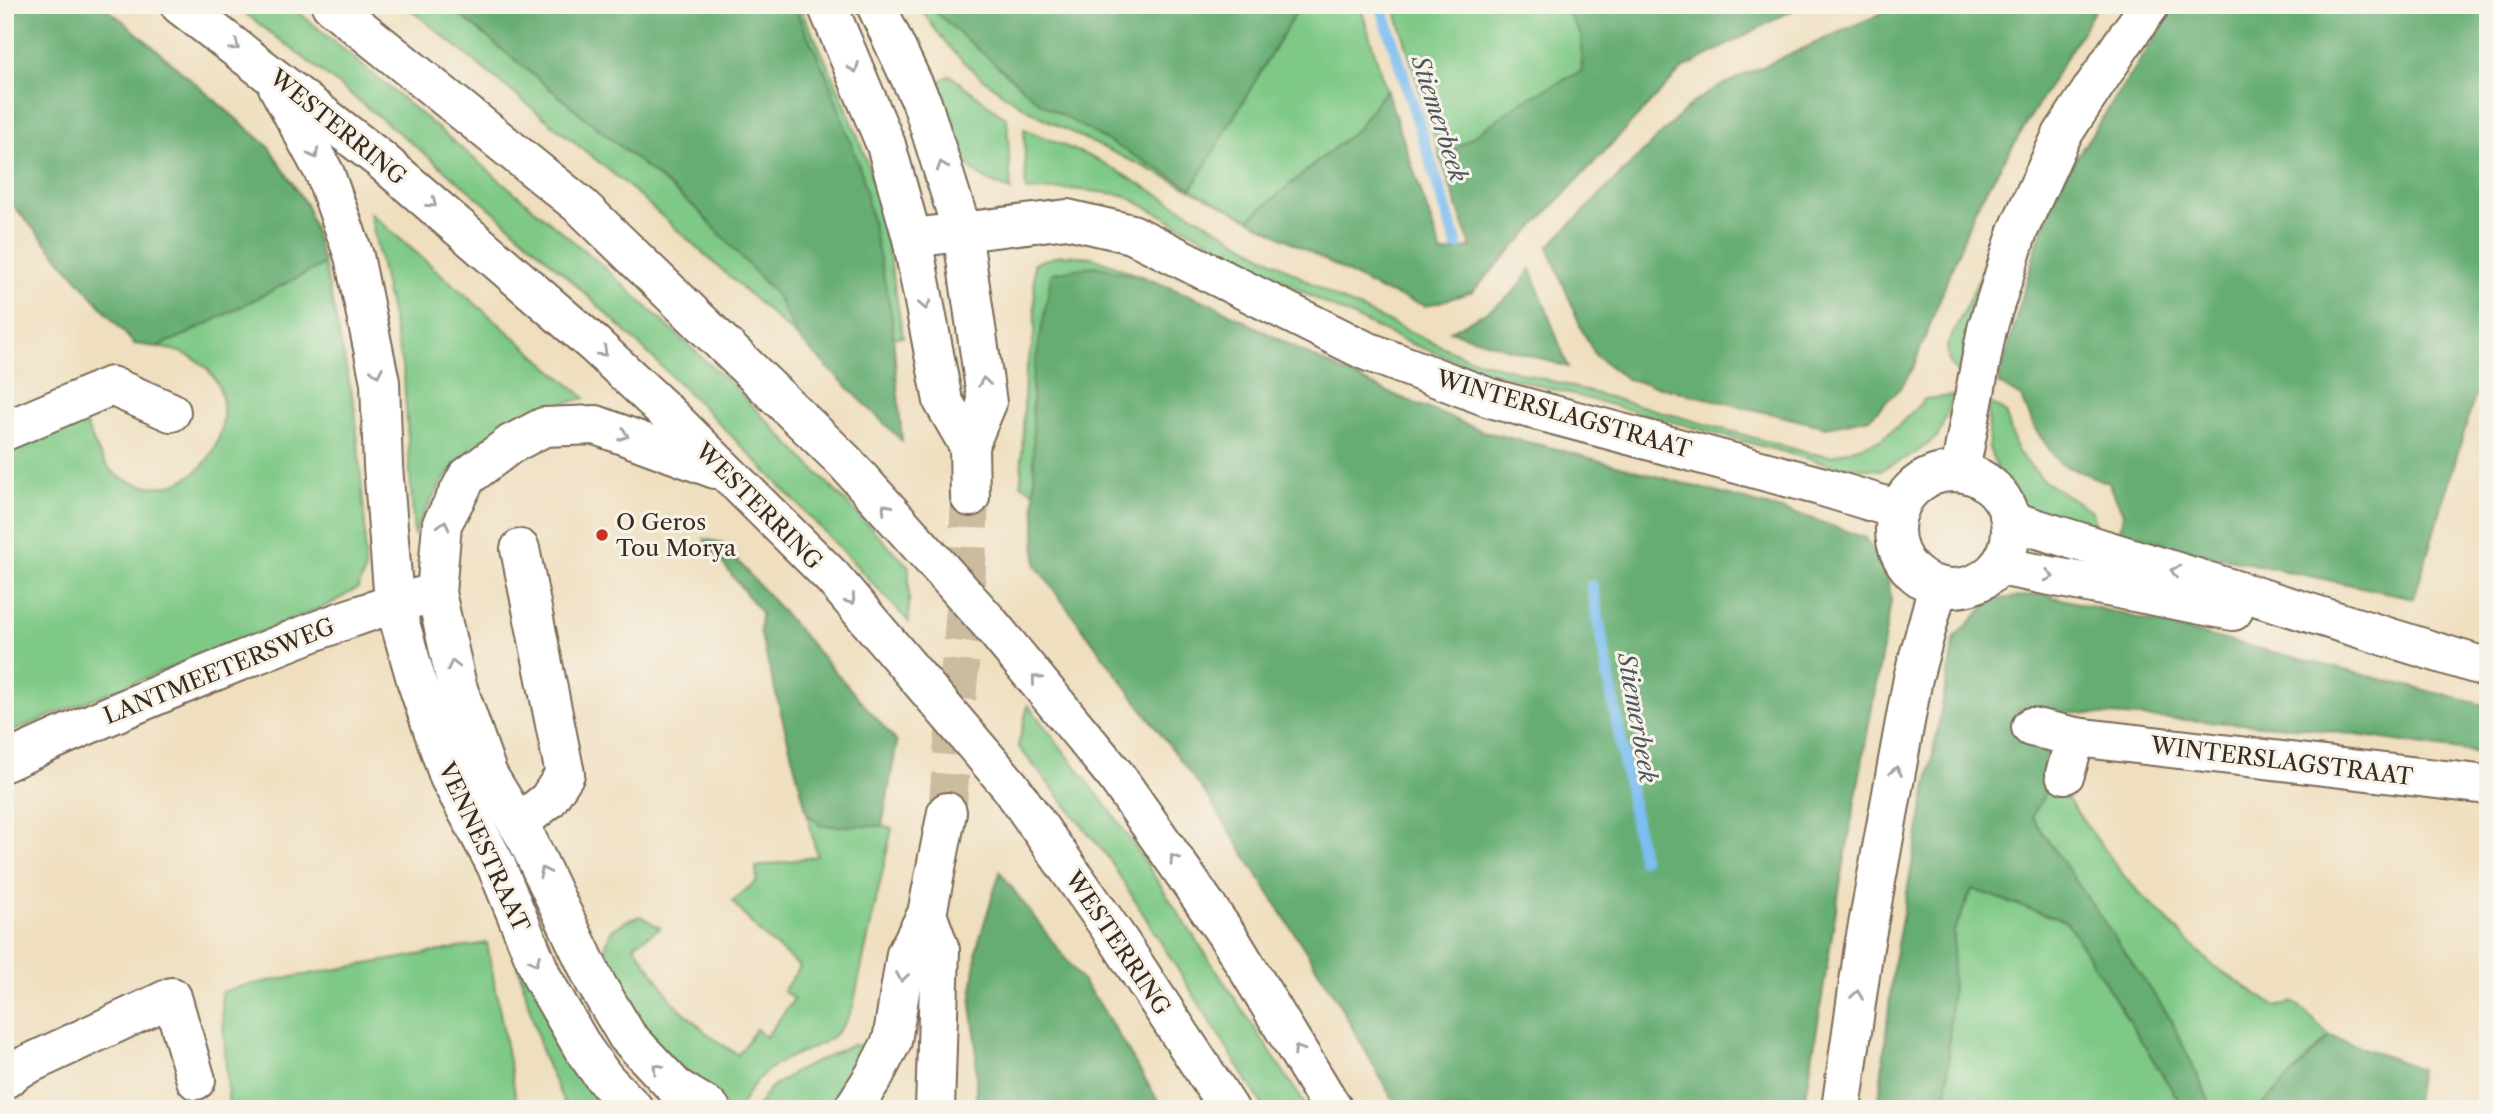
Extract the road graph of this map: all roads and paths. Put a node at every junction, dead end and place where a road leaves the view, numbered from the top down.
1 (180, 5) edge
2 (331, 5) edge
3 (827, 5) edge
4 (876, 5) edge
5 (2150, 5) edge
6 (270, 73) junction
7 (962, 231) junction
8 (912, 238) junction
9 (171, 412) dead end
10 (5, 431) edge
11 (969, 446) junction
12 (1960, 471) junction
13 (725, 472) junction
14 (970, 497) tunnel mouth
15 (1899, 510) junction
16 (2012, 522) junction
17 (520, 549) dead end
18 (1999, 566) junction
19 (1938, 586) junction
20 (436, 593) junction
21 (394, 602) junction
22 (2404, 642) junction
23 (2488, 668) edge
24 (2031, 727) dead end
25 (2076, 737) junction
26 (5, 762) edge
27 (2065, 774) dead end
28 (2488, 785) edge
29 (947, 811) tunnel mouth
30 (518, 824) junction
31 (926, 915) junction
32 (5, 1079) edge
33 (196, 1080) dead end
34 (634, 1109) edge
35 (710, 1109) edge
36 (853, 1109) edge
37 (935, 1109) edge
38 (1229, 1109) edge
39 (1333, 1109) edge
40 (1841, 1109) edge

1 -> 6 main road, WESTERRING
39 -> 2 main road
3 -> 8 main road
7 -> 4 main road
5 - 12 main road
6 -> 13 main road, WESTERRING
6 -> 21 main road, VENNESTRAAT
7 - 8 main road, WINTERSLAGSTRAAT
11 -> 7 main road
7 - 15 main road, WINTERSLAGSTRAAT
8 -> 11 main road
9 - 10 main road
11 - 14 main road
12 - 15 main road
12 - 16 main road
20 -> 13 main road, VENNESTRAAT
13 -> 38 main road, WESTERRING
15 - 19 main road
16 - 18 main road
22 -> 16 main road
17 - 30 main road, VENNESTRAAT
18 - 19 main road
18 -> 22 main road
40 -> 19 main road
20 - 21 main road, LANTMEETERSWEG
30 -> 20 main road, VENNESTRAAT
21 - 26 main road, LANTMEETERSWEG
21 -> 34 main road, VENNESTRAAT
22 - 23 main road
24 - 25 main road, WINTERSLAGSTRAAT
25 - 27 main road
25 - 28 main road, WINTERSLAGSTRAAT
29 - 31 main road
35 -> 30 main road, VENNESTRAAT
31 -> 36 main road
31 - 37 main road
32 - 33 main road

